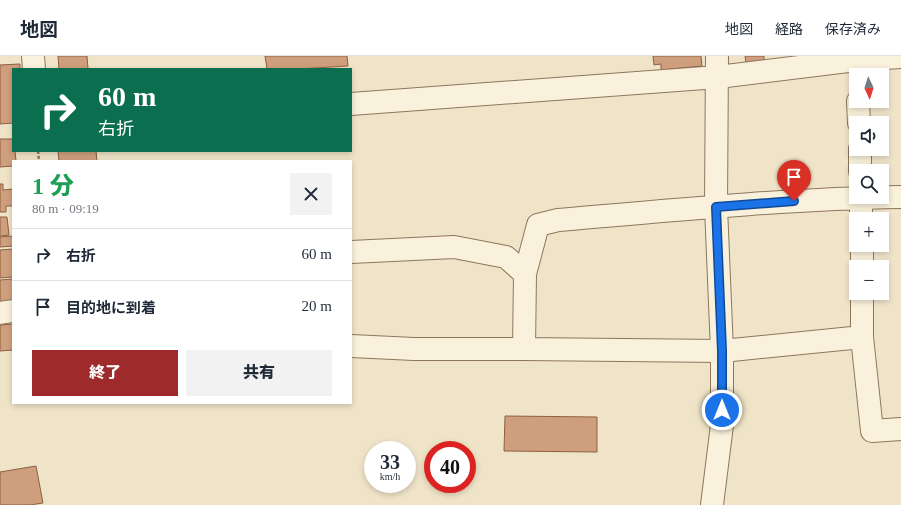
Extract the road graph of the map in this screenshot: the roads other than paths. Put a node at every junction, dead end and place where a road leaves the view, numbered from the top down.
1 (33, 56) edge
2 (901, 57) edge
3 (856, 64) edge
4 (718, 67) edge
5 (34, 68) edge
6 (352, 104) edge
7 (889, 197) edge
8 (901, 197) edge
9 (849, 198) edge
10 (716, 207) junction
11 (352, 252) edge
12 (525, 274) junction
13 (862, 300) edge
14 (12, 311) edge
15 (0, 314) edge
16 (862, 337) junction
17 (352, 346) edge
18 (524, 349) junction
19 (722, 351) junction
20 (901, 429) edge
21 (712, 505) edge

1 - 5 street
2 - 3 street
3 - 4 street
4 - 6 street
4 - 10 street
7 - 8 street
9 - 10 street
10 - 12 street
10 - 19 street
11 - 12 street
12 - 18 street
13 - 16 street
14 - 15 street
16 - 19 street
16 - 20 street
17 - 18 street
18 - 19 street
19 - 21 street

